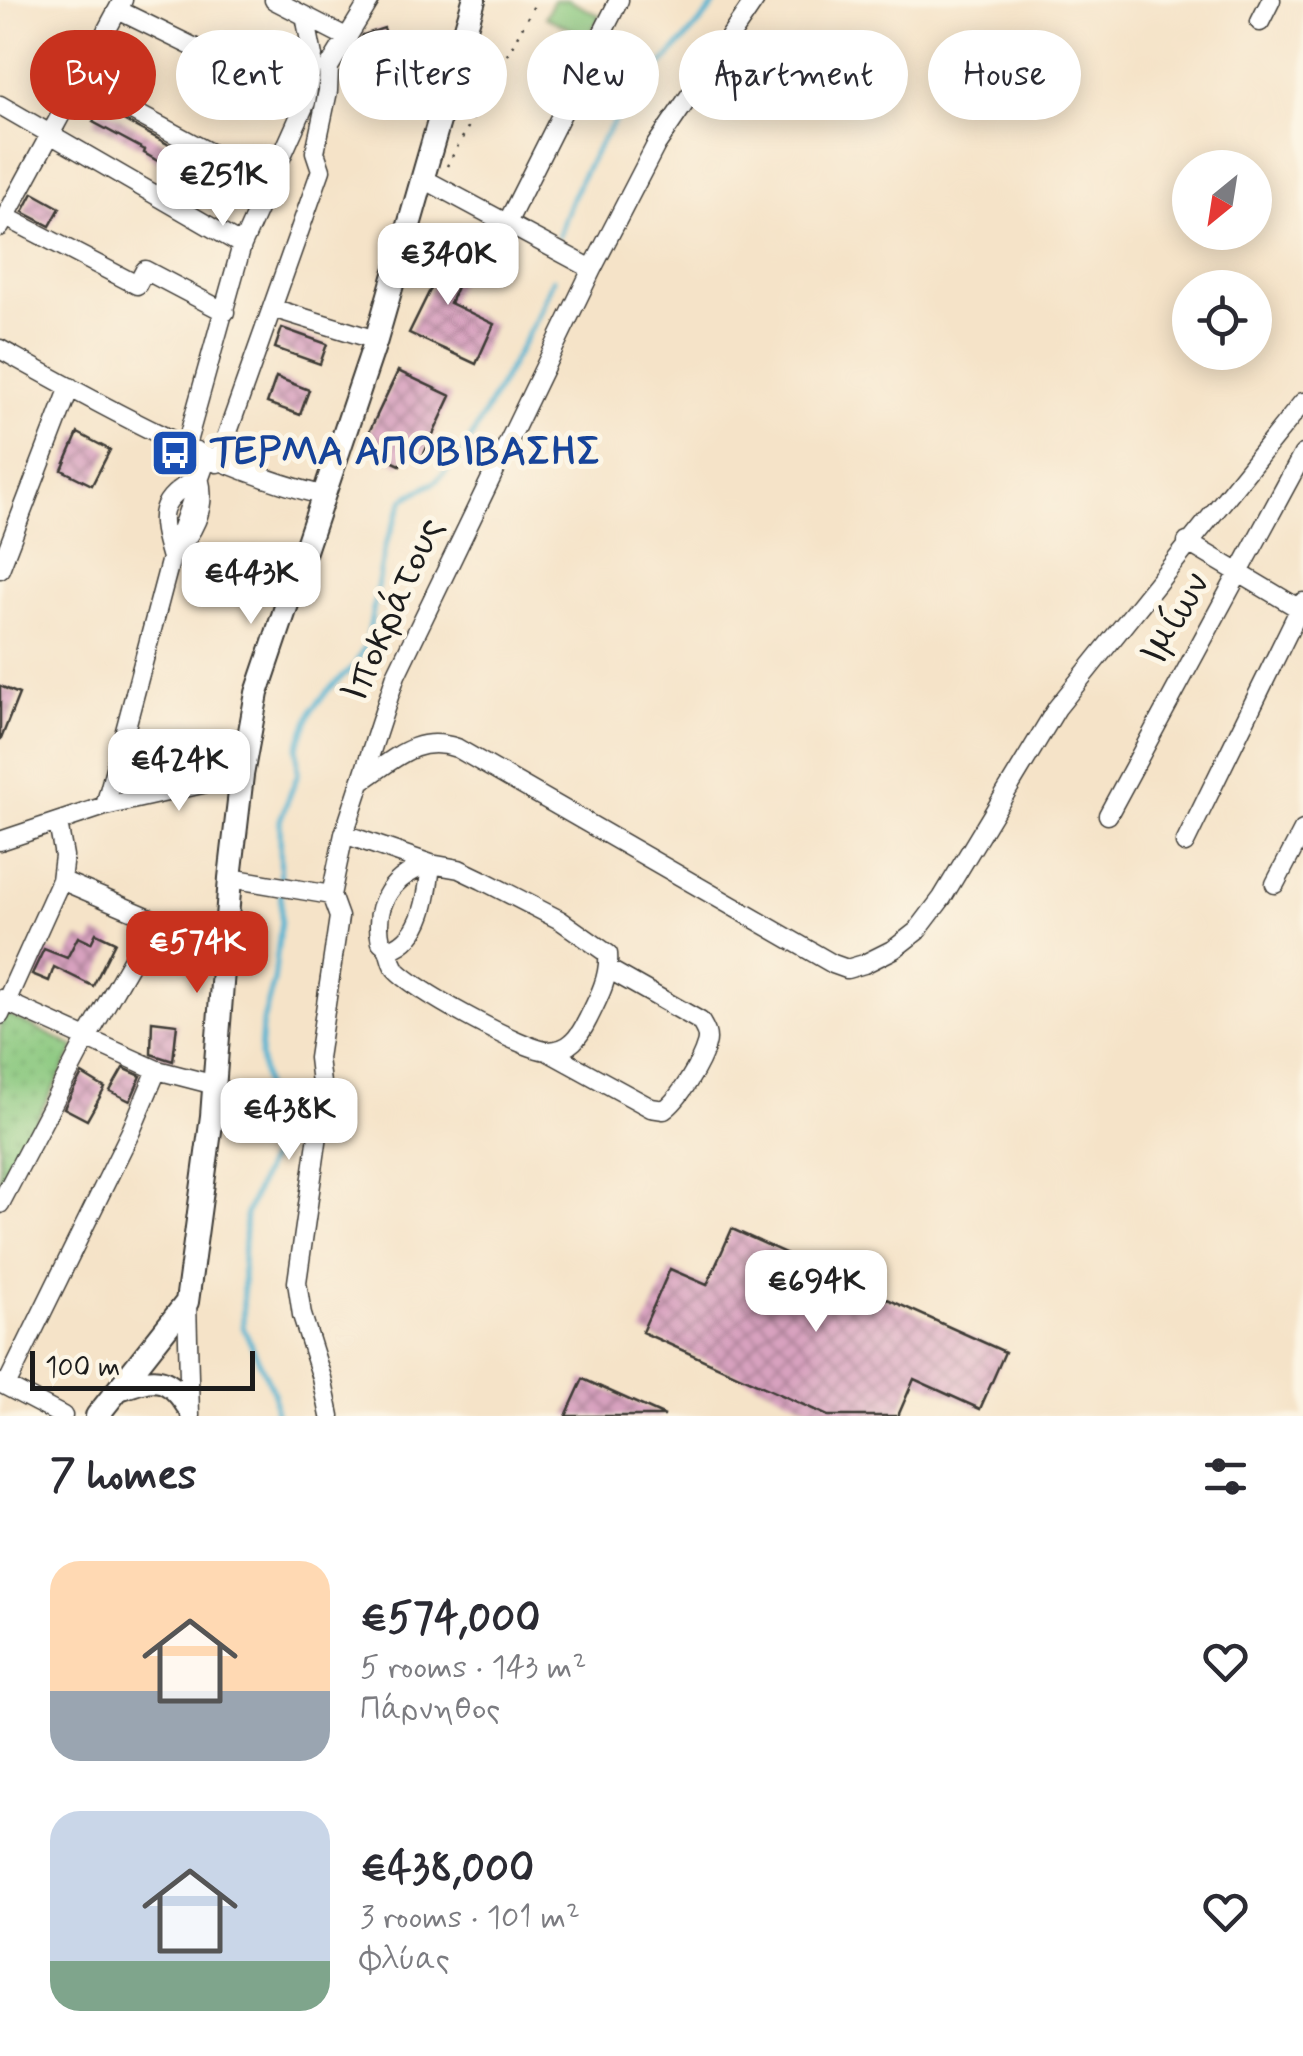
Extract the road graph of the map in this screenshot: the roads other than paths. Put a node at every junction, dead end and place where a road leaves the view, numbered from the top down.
1 (370, 0) edge
2 (474, 0) edge
3 (619, 0) edge
4 (755, 0) edge
5 (1271, 0) edge
6 (121, 5) edge
7 (290, 6) edge
8 (1260, 22) dead end
9 (107, 30) edge
10 (301, 30) edge
11 (353, 30) edge
12 (339, 33) edge
13 (176, 34) edge
14 (339, 51) edge
15 (0, 105) edge
16 (56, 120) edge
17 (149, 120) edge
18 (298, 120) edge
19 (49, 133) junction
20 (430, 182) junction
21 (270, 185) junction
22 (3, 222) edge
23 (507, 223) junction
24 (242, 245) junction
25 (592, 269) junction
26 (272, 308) junction
27 (225, 312) junction
28 (376, 340) junction
29 (0, 349) edge
30 (70, 388) junction
31 (1303, 402) edge
32 (185, 449) junction
33 (1303, 454) edge
34 (212, 460) junction
35 (321, 495) junction
36 (1187, 542) junction
37 (0, 569) edge
38 (1240, 576) junction
39 (1302, 607) edge
40 (242, 775) junction
41 (363, 780) junction
42 (105, 806) junction
43 (1108, 815) dead end
44 (58, 823) junction
45 (1303, 830) edge
46 (344, 834) junction
47 (0, 841) edge
48 (1185, 842) dead end
49 (431, 864) junction
50 (61, 880) junction
51 (240, 880) junction
52 (1274, 884) dead end
53 (331, 895) junction
54 (155, 920) junction
55 (390, 949) junction
56 (227, 951) junction
57 (610, 970) junction
58 (2, 1005) edge
59 (88, 1038) junction
60 (546, 1051) junction
61 (156, 1070) junction
62 (214, 1085) junction
63 (0, 1204) edge
64 (187, 1302) junction
65 (3, 1385) edge
66 (119, 1389) junction
67 (188, 1410) edge
68 (63, 1416) edge
69 (97, 1416) edge
70 (330, 1416) edge

1 - 11 street
2 - 20 main road
3 - 23 street
4 - 25 street, Ιποκράτους
5 - 8 street
6 - 9 street
6 - 13 street
7 - 10 street
7 - 12 street
14 - 26 street
15 - 19 street
16 - 19 street
17 - 21 street
18 - 21 street
19 - 22 street
19 - 24 street
20 - 23 street
20 - 28 main road
21 - 24 street
22 - 27 street
23 - 25 street
24 - 27 street
25 - 41 street, Ιποκράτους
26 - 28 street
26 - 34 street
27 - 32 street
28 - 35 main road
29 - 30 street
30 - 32 street
30 - 37 street
31 - 36 street
32 - 34 street
33 - 38 street, Ιμίων
34 - 35 street
34 - 42 street
35 - 40 main road
36 - 38 street
36 - 41 street
38 - 39 street
38 - 43 street, Ιμίων
39 - 48 street
40 - 42 street
40 - 51 main road
41 - 46 street, Ιποκράτους
42 - 44 street
44 - 47 street
44 - 50 street
45 - 52 street
46 - 49 street
46 - 53 street, Ιποκράτους
49 - 55 street
49 - 55 street
49 - 57 street
50 - 54 street
50 - 58 street
51 - 53 street
51 - 56 main road
53 - 70 street, Ιποκράτους
54 - 56 street
54 - 59 street
55 - 60 street
56 - 62 main road
57 - 60 street
57 - 60 street
58 - 59 street
59 - 61 street
59 - 63 street
61 - 62 street
61 - 65 street
62 - 64 main road
64 - 66 main road
64 - 67 street
65 - 68 street
66 - 67 main road
66 - 69 main road

